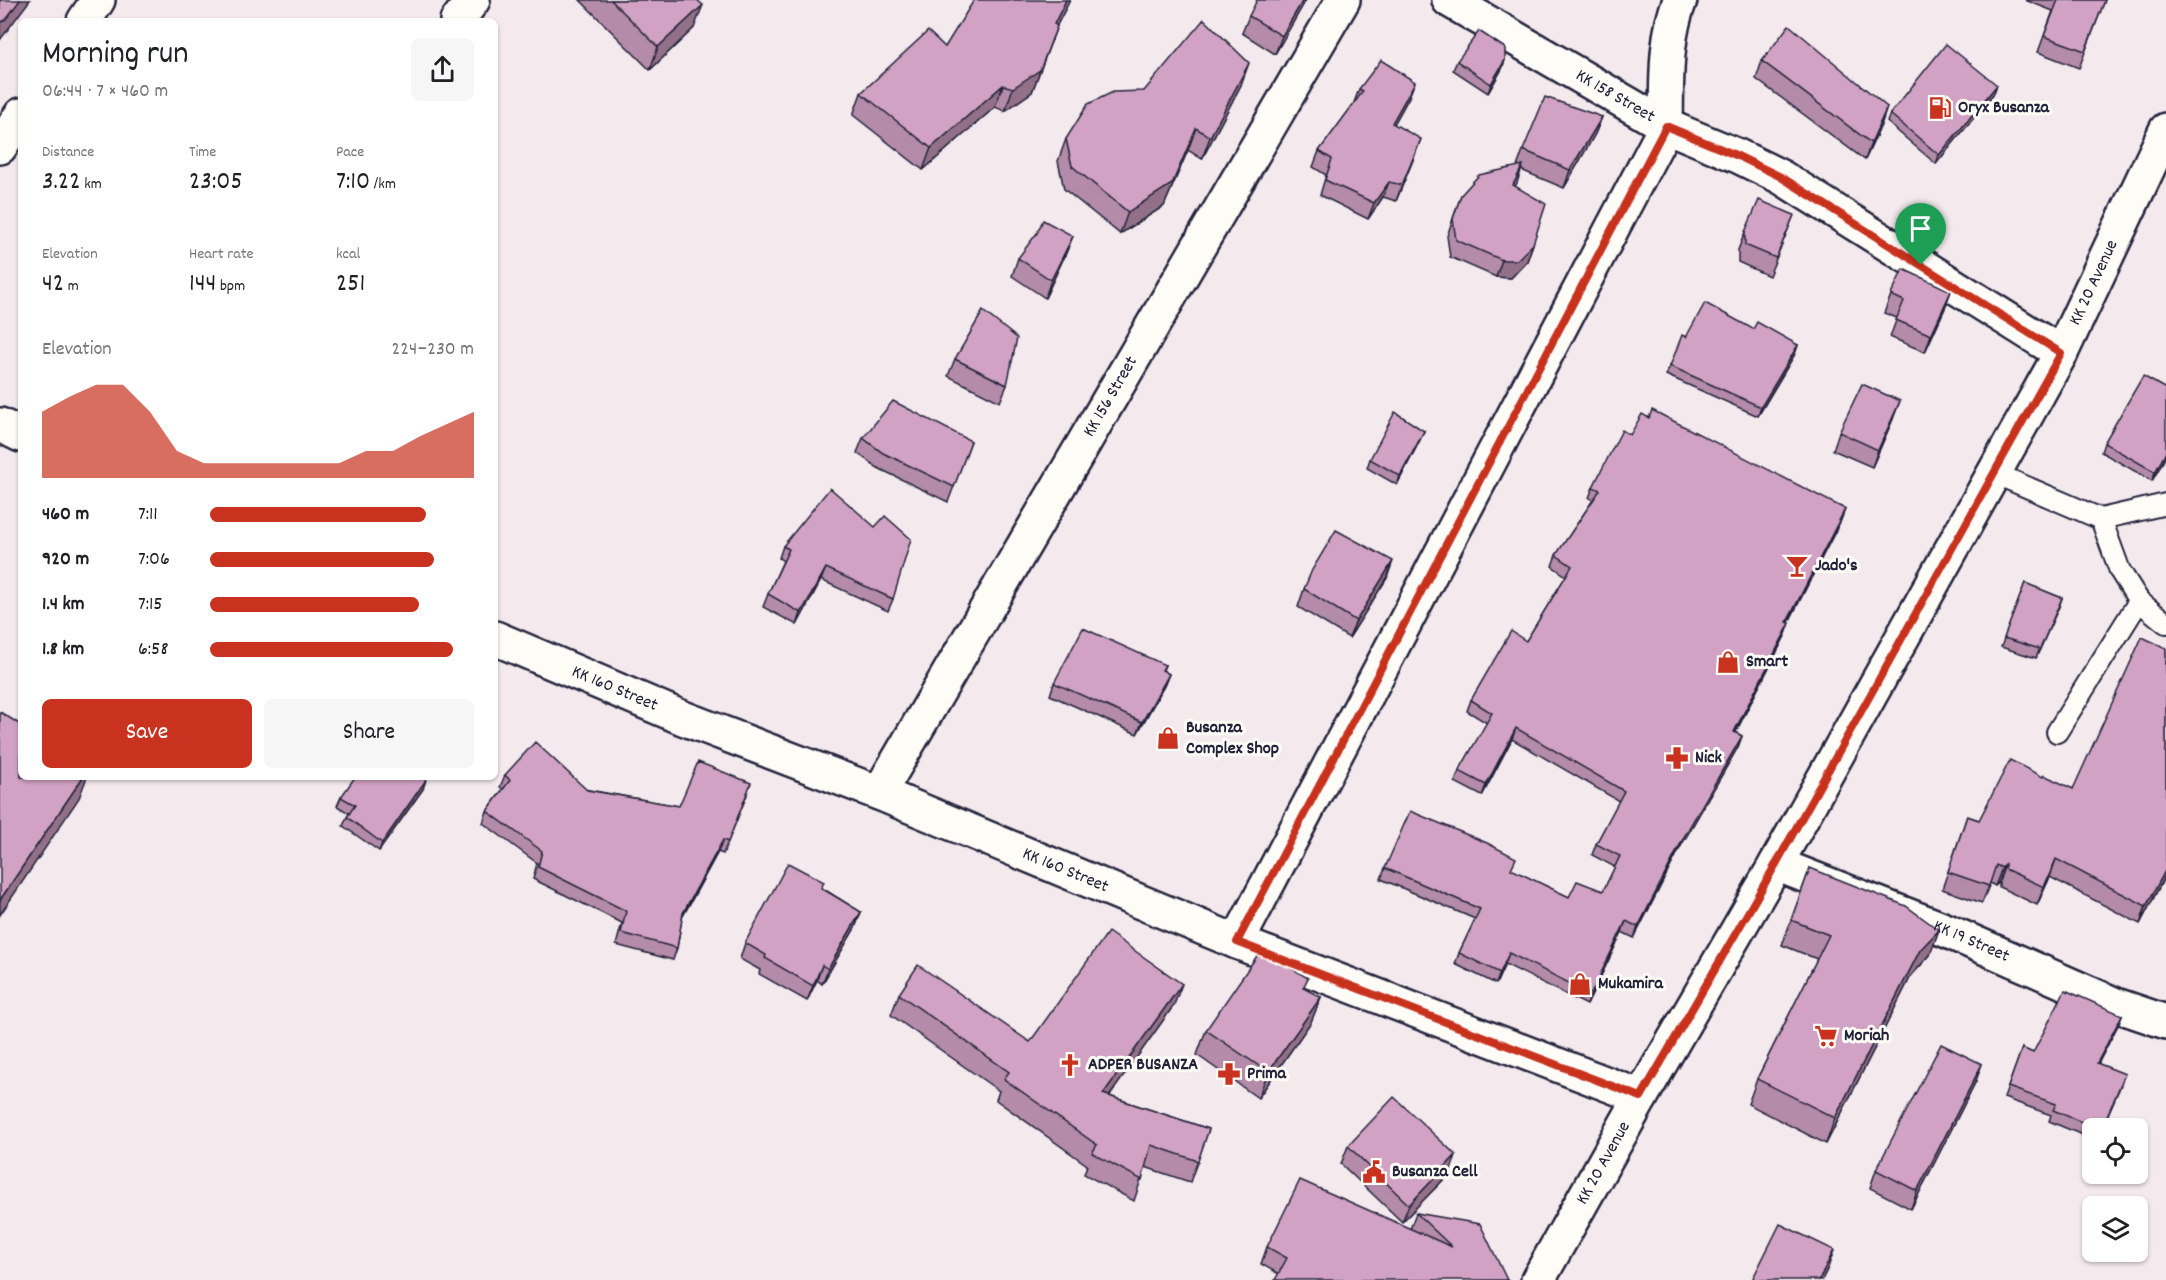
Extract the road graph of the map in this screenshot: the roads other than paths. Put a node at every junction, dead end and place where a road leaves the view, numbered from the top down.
1 (98, 0) edge
2 (472, 0) edge
3 (1343, 0) edge
4 (1449, 0) edge
5 (1680, 0) edge
6 (86, 18) edge
7 (459, 18) edge
8 (18, 120) edge
9 (1666, 126) junction
10 (2166, 130) edge
11 (0, 147) edge
12 (2061, 353) junction
13 (0, 425) edge
14 (18, 434) edge
15 (1994, 473) junction
16 (2166, 504) edge
17 (2101, 519) junction
18 (2139, 601) junction
19 (2166, 623) edge
20 (498, 639) edge
21 (2057, 732) dead end
22 (879, 793) junction
23 (1776, 864) junction
24 (1237, 942) junction
25 (2166, 1022) edge
26 (1641, 1097) junction
27 (1538, 1280) edge

1 - 6 street
2 - 7 street
3 - 22 street, KK 156 Street
4 - 9 street, KK 158 Street
5 - 9 street
8 - 11 street
9 - 12 street, KK 158 Street
9 - 24 street
10 - 12 street, KK 20 Avenue
12 - 15 street, KK 20 Avenue
13 - 14 street
15 - 17 lane
15 - 23 street, KK 20 Avenue
16 - 17 lane
17 - 18 lane
18 - 19 lane
18 - 21 lane
20 - 22 street, KK 160 Street
22 - 24 street, KK 160 Street
23 - 25 street, KK 19 Street
23 - 26 street, KK 20 Avenue
24 - 26 street, KK 160 Street
26 - 27 street, KK 20 Avenue

